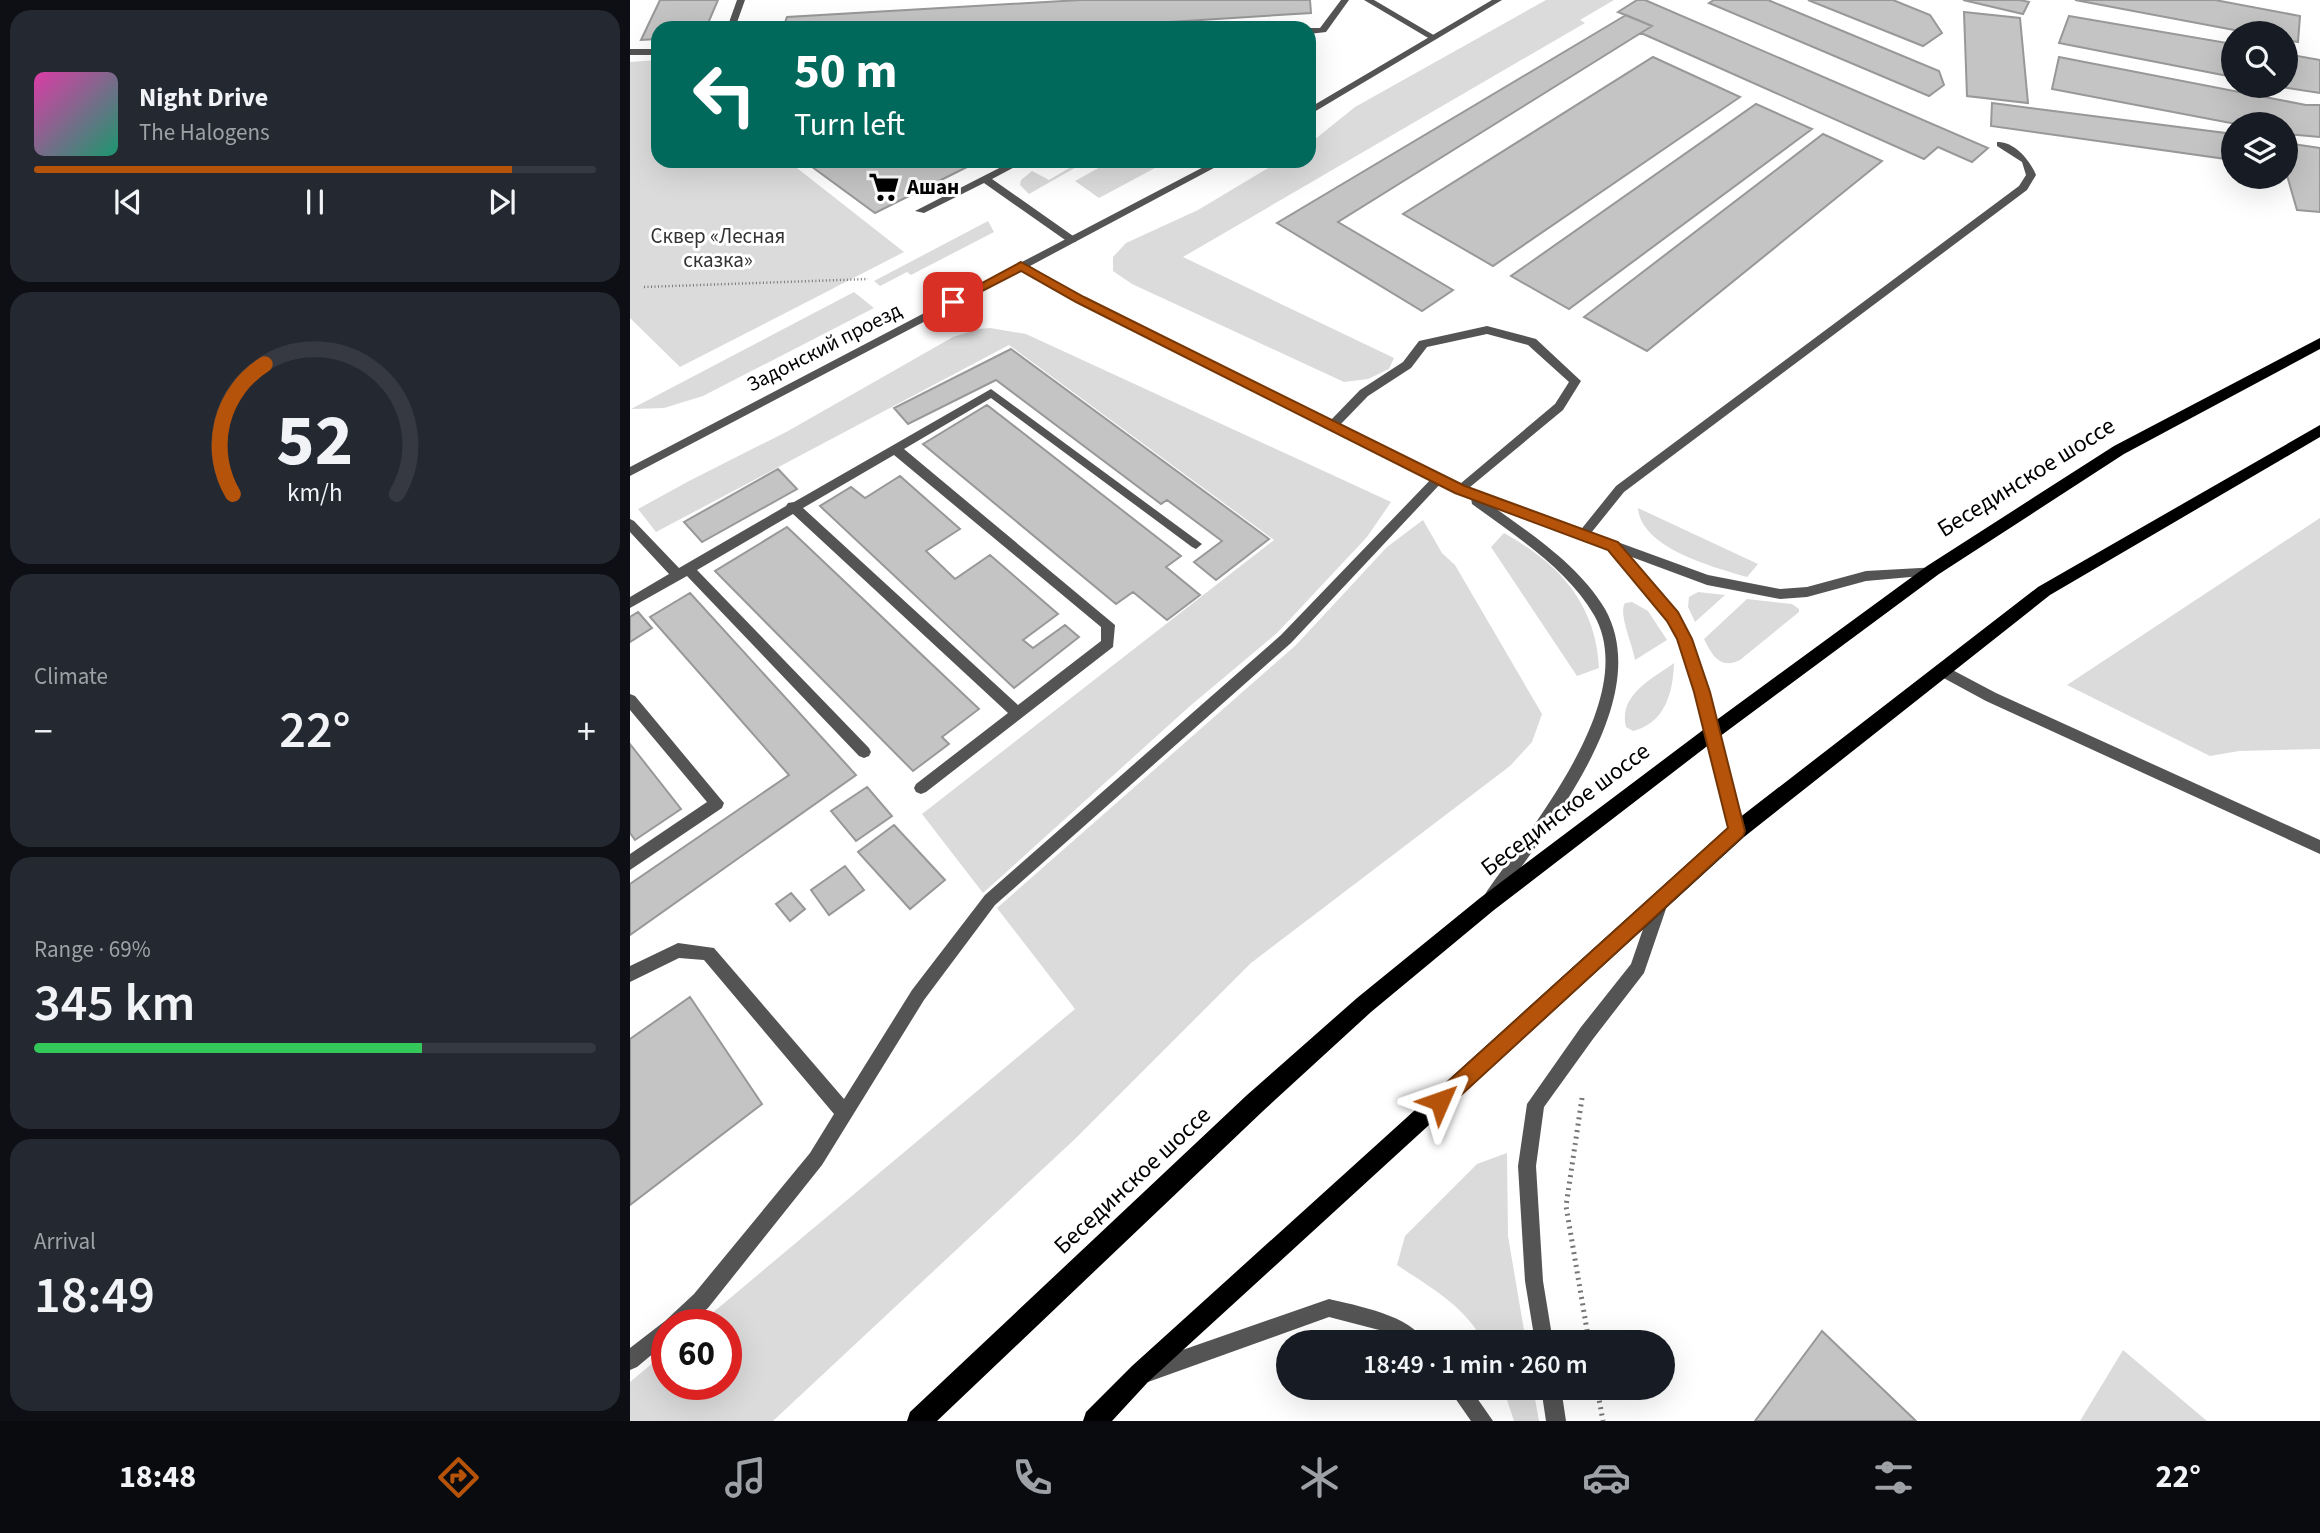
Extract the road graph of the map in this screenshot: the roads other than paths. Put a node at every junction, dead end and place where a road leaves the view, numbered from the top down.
1 (741, 0) edge
2 (1345, 0) edge
3 (1368, 0) edge
4 (1498, 0) edge
5 (734, 21) edge
6 (1316, 30) edge
7 (1433, 37) junction
8 (630, 52) edge
9 (651, 52) edge
10 (1316, 108) edge
11 (2000, 144) dead end
12 (1008, 168) edge
13 (1209, 168) edge
14 (986, 180) junction
15 (920, 211) dead end
16 (1072, 240) junction
17 (1021, 266) junction
18 (2320, 343) edge
19 (1333, 425) junction
20 (2320, 430) edge
21 (894, 448) junction
22 (630, 472) edge
23 (1439, 478) junction
24 (1460, 489) junction
25 (792, 506) junction
26 (630, 524) edge
27 (1583, 535) junction
28 (1196, 544) dead end
29 (1613, 546) junction
30 (1933, 570) junction
31 (682, 571) junction
32 (630, 603) edge
33 (1943, 671) junction
34 (630, 700) edge
35 (1017, 713) junction
36 (1713, 732) junction
37 (864, 752) dead end
38 (921, 788) dead end
39 (1737, 831) junction
40 (2320, 847) edge
41 (630, 863) edge
42 (1663, 895) junction
43 (1487, 904) junction
44 (630, 974) edge
45 (845, 1113) junction
46 (690, 1309) edge
47 (1397, 1330) edge
48 (1542, 1330) edge
49 (651, 1343) edge
50 (630, 1360) edge
51 (1140, 1374) junction
52 (1467, 1400) edge
53 (1553, 1400) edge
54 (919, 1421) edge
55 (1095, 1421) edge
56 (1483, 1421) edge
57 (1556, 1421) edge

1 - 5 street
2 - 6 street
3 - 7 street
4 - 7 street
7 - 10 street
8 - 9 street
11 - 27 street
12 - 14 street
13 - 16 street, Задонский проезд
14 - 15 street
14 - 16 street
16 - 17 street, Задонский проезд
17 - 19 street
17 - 22 street, Задонский проезд
18 - 30 main road, Бесединское шоссе
19 - 23 street
19 - 24 street
20 - 33 main road
21 - 25 street
21 - 28 street
21 - 35 street
23 - 24 street
23 - 45 street
24 - 27 street
24 - 43 street
25 - 31 street
25 - 35 street
26 - 31 street
27 - 29 street
29 - 30 street
29 - 36 street
30 - 36 main road, Бесединское шоссе
31 - 32 street
31 - 37 street
33 - 39 main road
33 - 40 street
34 - 41 street
35 - 38 street
36 - 39 street
36 - 43 main road, Бесединское шоссе
39 - 42 main road
42 - 48 street
42 - 51 main road
43 - 54 main road, Бесединское шоссе
44 - 45 street
45 - 46 street
47 - 51 street
49 - 50 street
51 - 55 main road
52 - 56 street
53 - 57 street

